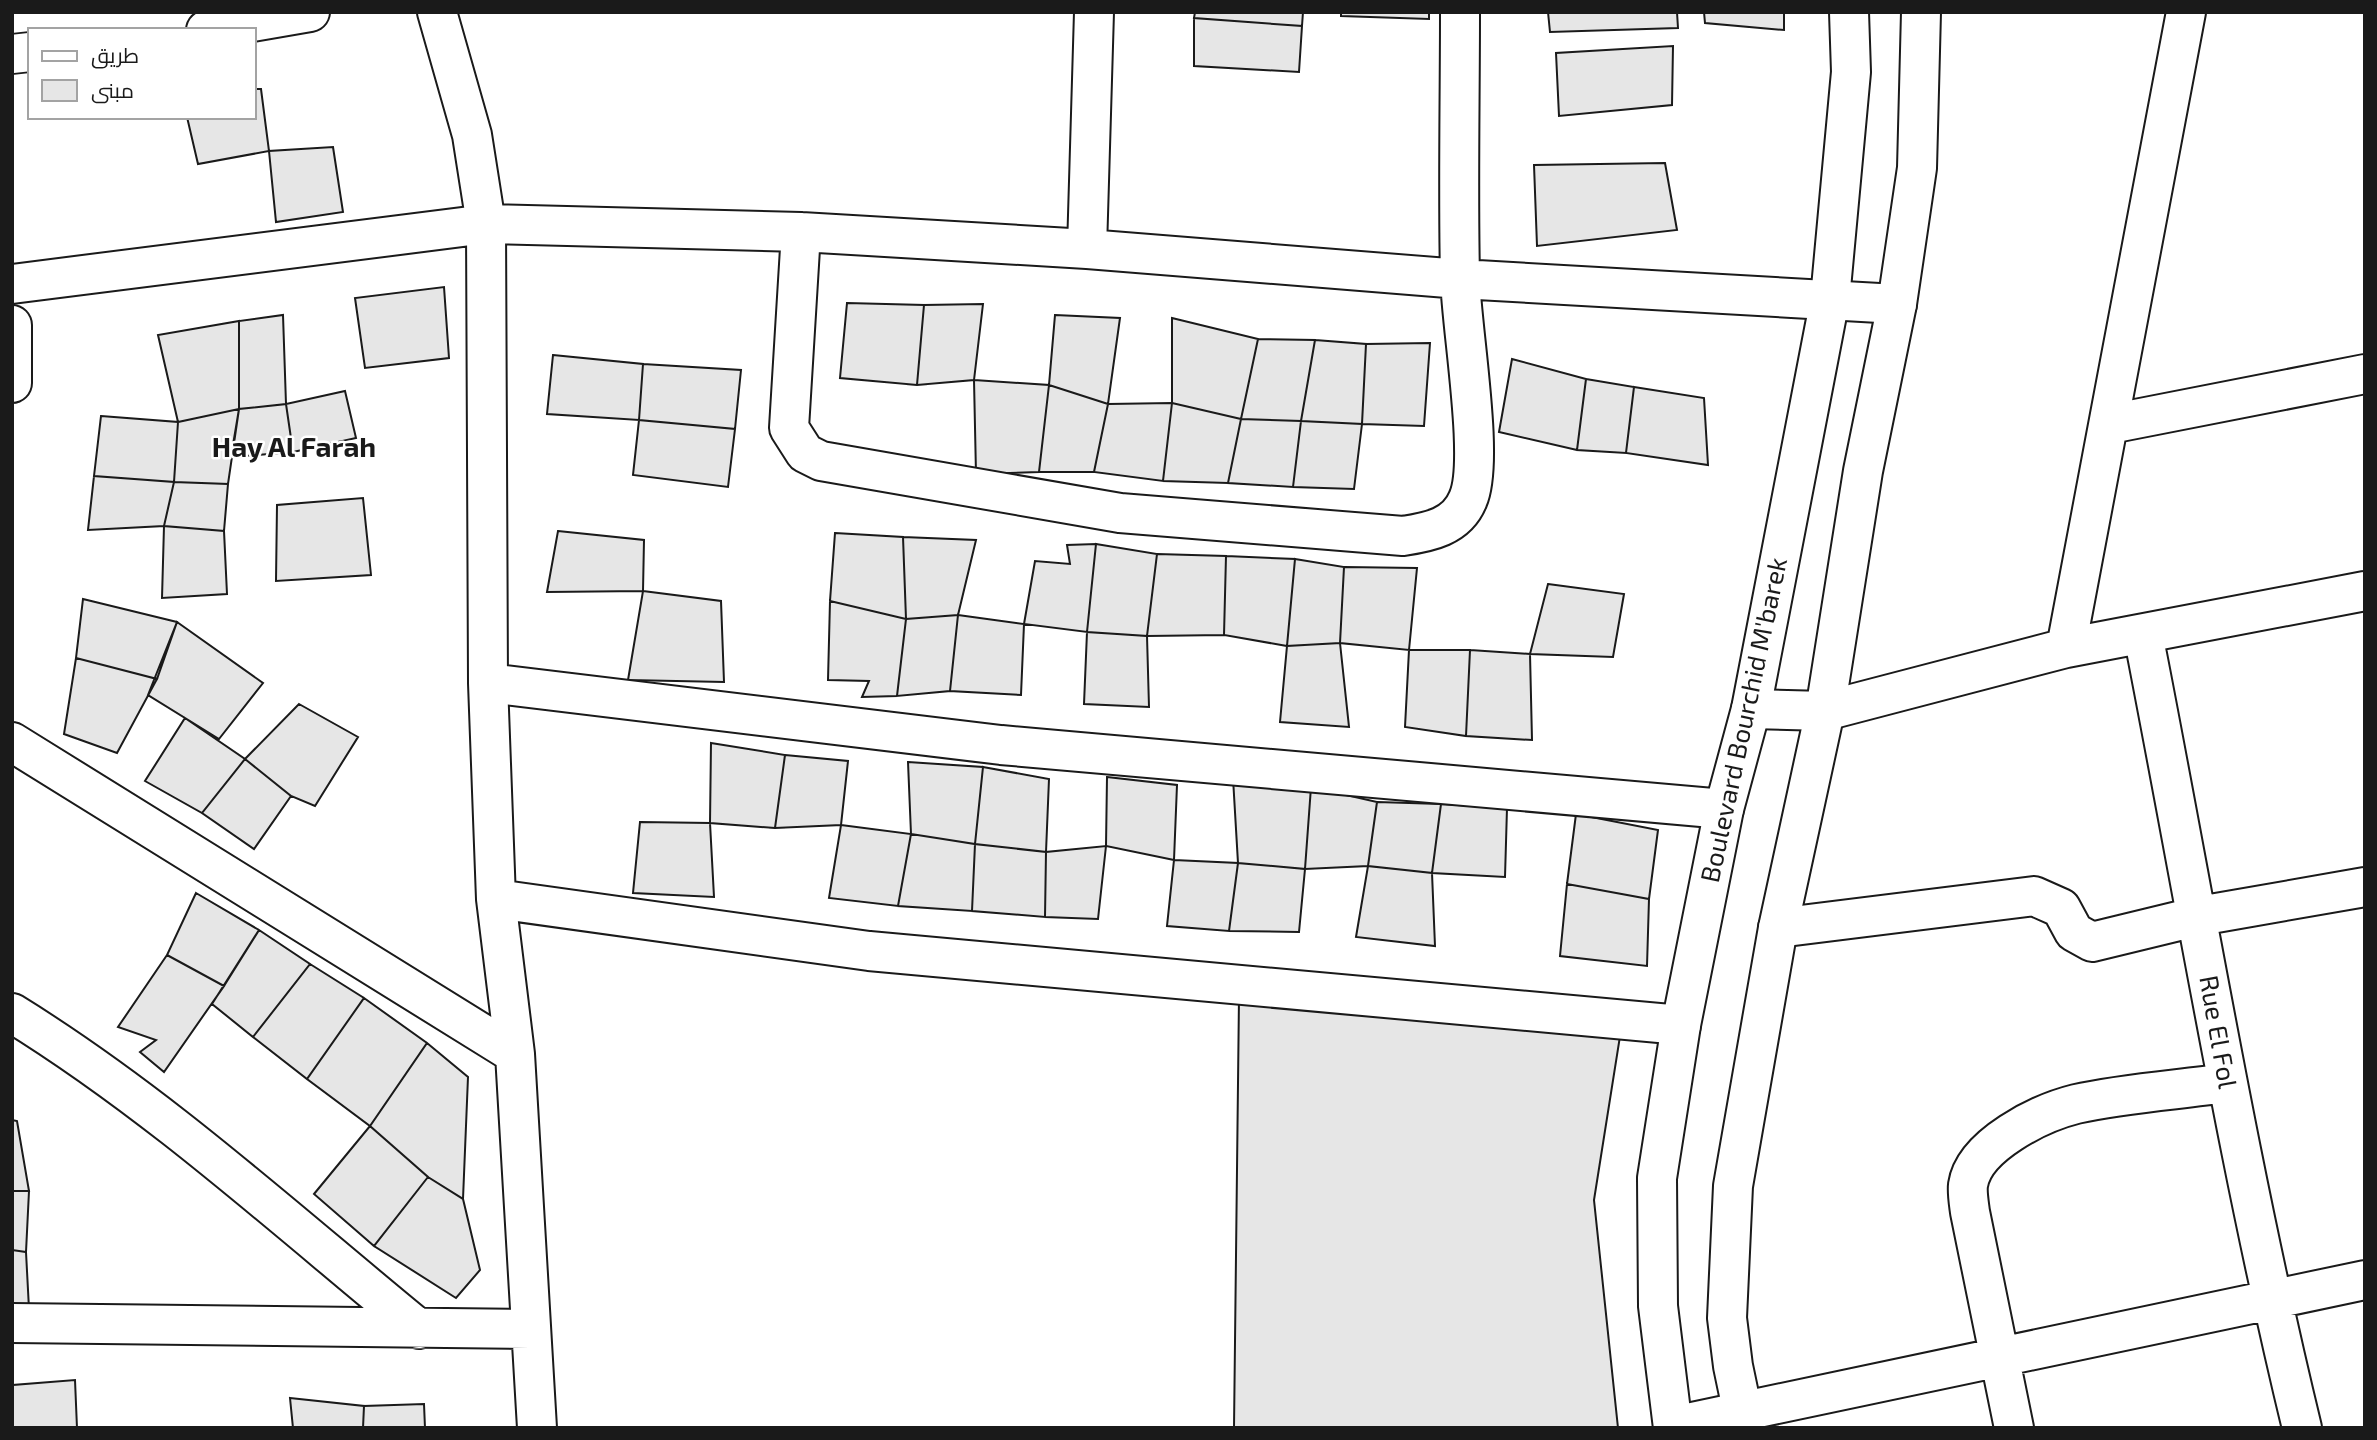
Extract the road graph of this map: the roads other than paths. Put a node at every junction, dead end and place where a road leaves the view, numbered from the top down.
1 (310, 12) edge
2 (437, 12) edge
3 (1094, 12) edge
4 (1460, 12) edge
5 (1849, 12) edge
6 (1921, 12) edge
7 (2186, 12) edge
8 (243, 19) edge
9 (213, 28) edge
10 (486, 224) junction
11 (801, 232) junction
12 (1087, 249) junction
13 (1460, 279) junction
14 (12, 284) edge
15 (1830, 299) junction
16 (1897, 304) junction
17 (12, 325) edge
18 (2365, 374) edge
19 (12, 383) edge
20 (2110, 424) junction
21 (2365, 591) edge
22 (2143, 634) junction
23 (2066, 648) junction
24 (488, 683) junction
25 (1751, 709) junction
26 (1825, 711) junction
27 (12, 742) edge
28 (1724, 809) junction
29 (2365, 887) edge
30 (496, 898) junction
31 (2199, 916) junction
32 (1778, 928) junction
33 (12, 1013) edge
34 (1681, 1025) junction
35 (515, 1054) junction
36 (2226, 1083) junction
37 (2365, 1280) edge
38 (2270, 1298) junction
39 (12, 1324) edge
40 (419, 1329) junction
41 (530, 1329) junction
42 (1998, 1356) junction
43 (1744, 1420) edge
44 (1673, 1427) edge
45 (537, 1428) edge
46 (2014, 1428) edge
47 (2302, 1428) edge

1 - 8 street
2 - 10 street
3 - 12 street
4 - 13 street
5 - 15 street, Boulevard Bourchid M'barek
6 - 16 street
7 - 20 street
8 - 9 street
10 - 11 street
10 - 14 street
10 - 24 street
11 - 12 street
11 - 13 street
12 - 13 street
13 - 15 street
15 - 16 street
15 - 25 street, Boulevard Bourchid M'barek
16 - 26 street
17 - 19 street
18 - 20 street
20 - 23 street
21 - 22 street
22 - 23 street
22 - 31 street, Rue El Fol
23 - 26 street
24 - 28 street
24 - 30 street
25 - 26 street
25 - 28 street, Boulevard Bourchid M'barek
26 - 32 street
27 - 35 street
28 - 34 street, Boulevard Bourchid M'barek
29 - 31 street
30 - 34 street
30 - 35 street
31 - 32 street
31 - 36 street, Rue El Fol
32 - 43 street
33 - 40 street
34 - 44 street, Boulevard Bourchid M'barek
35 - 41 street
36 - 38 street, Rue El Fol
36 - 42 street
37 - 38 street
38 - 42 street
38 - 47 street, Rue El Fol
39 - 40 street
40 - 41 street
41 - 45 street
42 - 43 street
42 - 46 street
43 - 44 street

